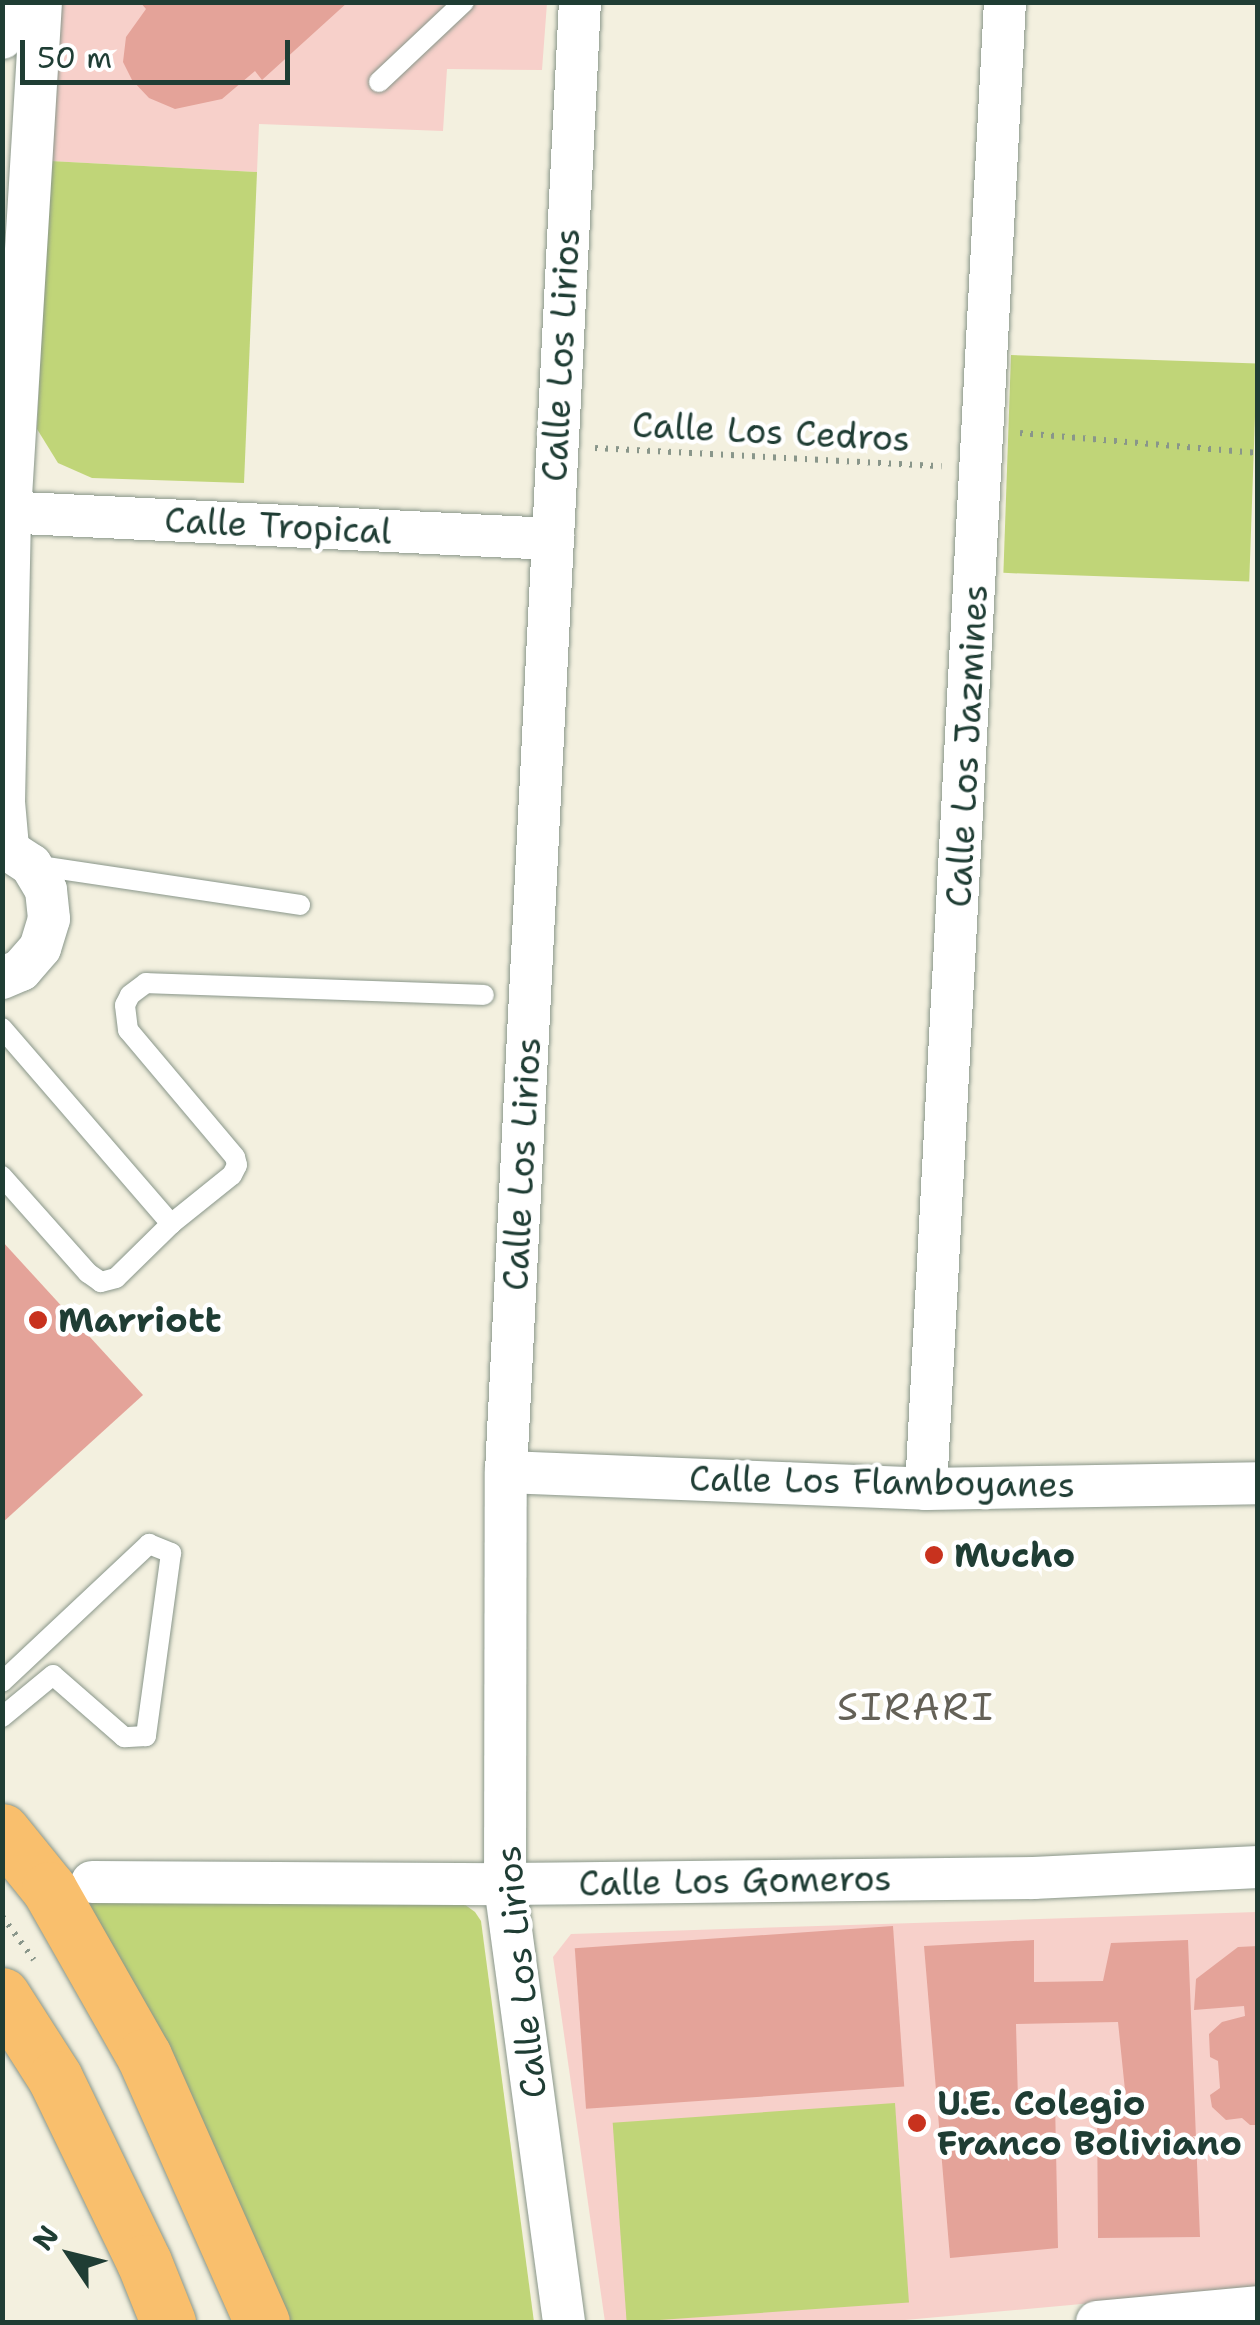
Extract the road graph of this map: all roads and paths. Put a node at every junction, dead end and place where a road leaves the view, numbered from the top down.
1 (4, 2) edge
2 (42, 2) edge
3 (464, 2) edge
4 (580, 2) edge
5 (1005, 2) edge
6 (2, 38) edge
7 (379, 82) dead end
8 (556, 446) junction
9 (984, 450) junction
10 (1258, 453) edge
11 (6, 512) edge
12 (553, 539) junction
13 (14, 852) edge
14 (300, 905) dead end
15 (2, 978) edge
16 (484, 995) dead end
17 (2, 1028) edge
18 (2, 1176) edge
19 (172, 1224) junction
20 (506, 1472) junction
21 (1258, 1482) edge
22 (926, 1490) junction
23 (36, 1654) junction
24 (53, 1675) junction
25 (2, 1682) edge
26 (2, 1718) edge
27 (2, 1831) edge
28 (1258, 1867) edge
29 (92, 1882) dead end
30 (505, 1884) junction
31 (2, 1995) edge
32 (1258, 2307) edge
33 (168, 2322) edge
34 (262, 2322) edge
35 (564, 2322) edge
36 (1097, 2322) edge

1 - 6 street
2 - 11 street
3 - 7 lane
4 - 8 street, Calle Los Lirios
5 - 9 street, Calle Los Jazmines
8 - 9 path, Calle Los Cedros
8 - 12 street, Calle Los Lirios
9 - 10 path, Calle Los Cedros
9 - 22 street, Calle Los Jazmines
11 - 12 street, Calle Tropical
11 - 13 street
12 - 20 street, Calle Los Lirios
13 - 14 lane
13 - 15 street
16 - 19 lane
17 - 19 lane
18 - 19 lane
20 - 22 street, Calle Los Flamboyanes
20 - 30 street, Calle Los Lirios
21 - 22 street, Calle Los Flamboyanes
23 - 24 lane
23 - 24 lane
23 - 25 lane
24 - 26 lane
27 - 34 highway
28 - 30 street, Calle Los Gomeros
29 - 30 street, Calle Los Gomeros
30 - 35 street, Calle Los Lirios
31 - 33 highway
32 - 36 street

